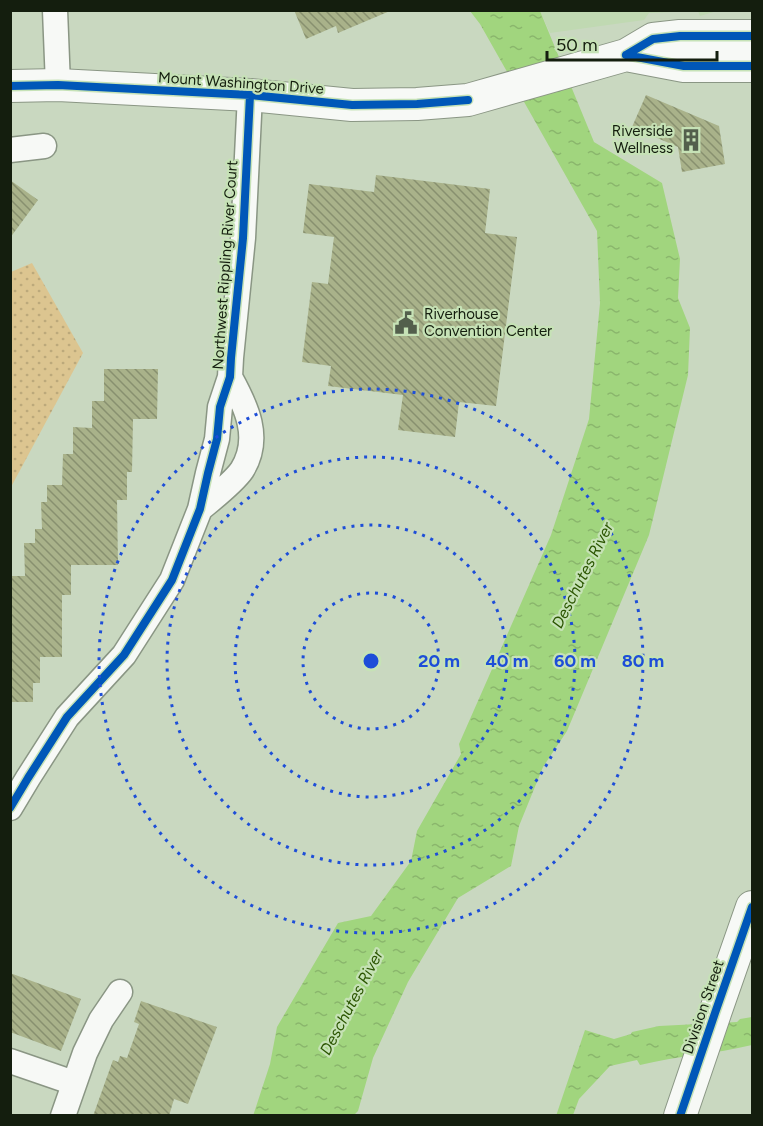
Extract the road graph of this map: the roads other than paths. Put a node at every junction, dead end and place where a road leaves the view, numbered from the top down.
1 (55, 10) edge
2 (744, 32) edge
3 (626, 55) junction
4 (753, 66) edge
5 (10, 86) edge
6 (58, 86) junction
7 (250, 95) junction
8 (44, 146) dead end
9 (10, 150) edge
10 (230, 377) junction
11 (200, 509) junction
12 (10, 808) edge
13 (753, 907) edge
14 (120, 992) dead end
15 (10, 1060) edge
16 (74, 1083) junction
17 (63, 1116) edge
18 (680, 1116) edge

1 - 6 street
2 - 3 main road, Mount Washington Drive
3 - 4 main road, Mount Washington Drive
3 - 7 main road, Mount Washington Drive
5 - 6 main road, Mount Washington Drive
6 - 7 main road, Mount Washington Drive
7 - 10 street, Northwest Rippling River Court
8 - 9 street
10 - 11 street, Northwest Rippling River Court
10 - 11 street, Northwest Rippling River Court
11 - 12 street, Northwest Rippling River Court
13 - 18 main road, Division Street
14 - 16 street
15 - 16 street
16 - 17 street

